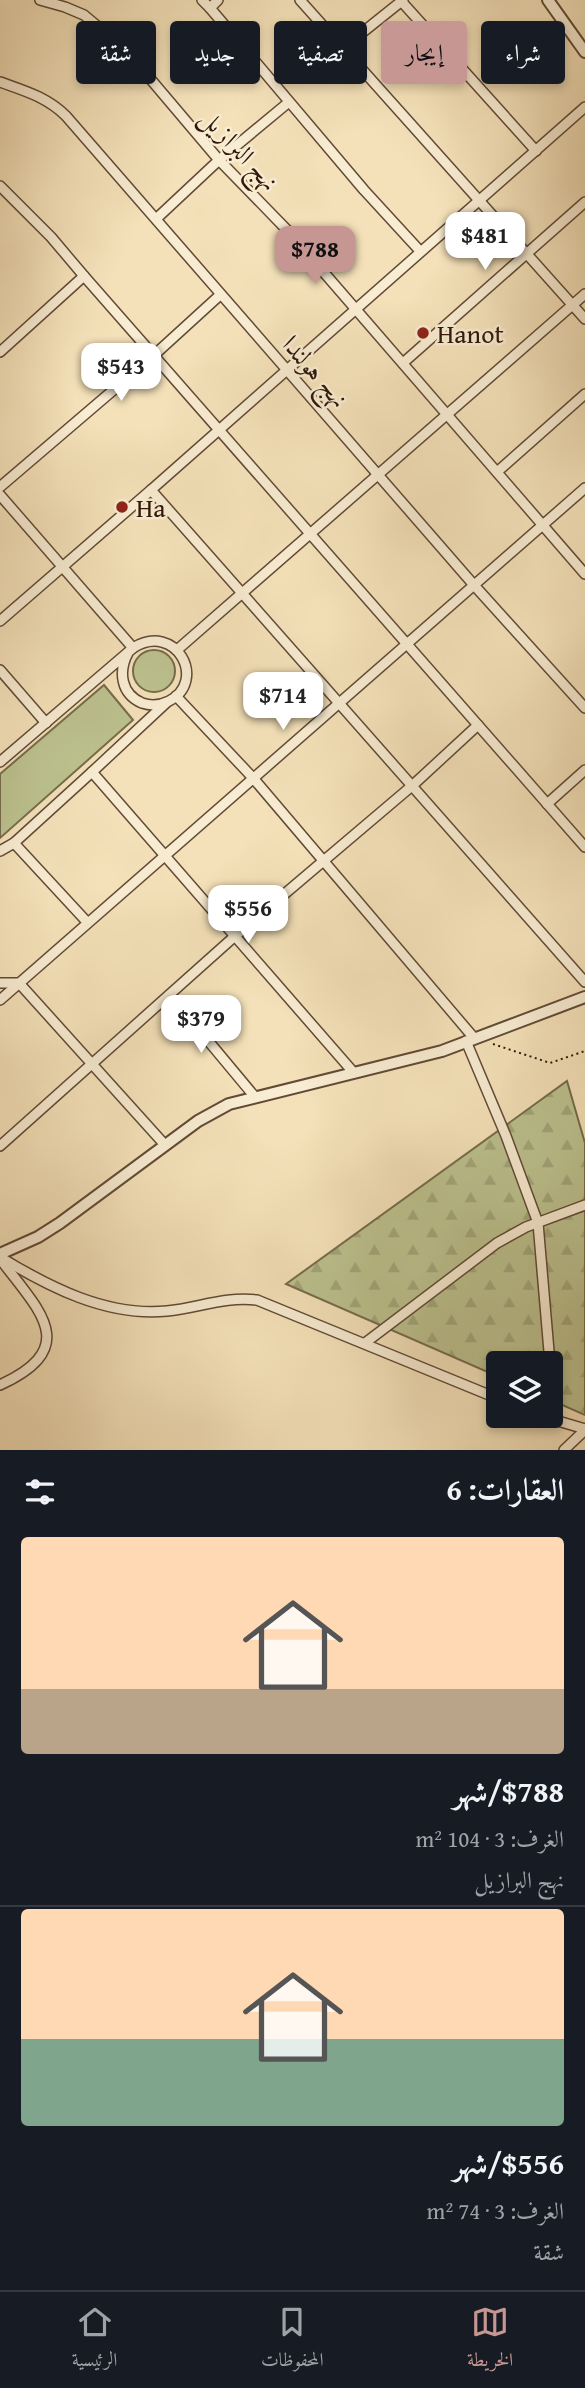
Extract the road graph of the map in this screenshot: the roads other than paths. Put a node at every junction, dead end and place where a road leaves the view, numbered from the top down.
1 (40, 0) edge
2 (202, 0) edge
3 (218, 0) edge
4 (300, 0) edge
5 (548, 0) edge
6 (402, 1) edge
7 (210, 8) junction
8 (319, 21) edge
9 (367, 29) edge
10 (585, 52) edge
11 (367, 75) edge
12 (0, 82) edge
13 (289, 102) junction
14 (585, 107) edge
15 (536, 151) junction
16 (219, 160) junction
17 (0, 186) edge
18 (478, 200) junction
19 (585, 202) edge
20 (156, 219) junction
21 (420, 251) junction
22 (527, 254) junction
23 (84, 276) junction
24 (585, 294) edge
25 (220, 295) junction
26 (573, 304) junction
27 (354, 309) junction
28 (585, 318) edge
29 (0, 352) edge
30 (152, 357) junction
31 (403, 363) junction
32 (286, 369) junction
33 (585, 394) edge
34 (448, 414) junction
35 (218, 430) junction
36 (497, 472) junction
37 (378, 474) junction
38 (0, 487) edge
39 (585, 488) edge
40 (151, 490) junction
41 (0, 495) edge
42 (541, 524) junction
43 (310, 534) junction
44 (62, 566) junction
45 (585, 574) edge
46 (473, 584) junction
47 (242, 594) junction
48 (0, 621) edge
49 (407, 643) junction
50 (130, 650) junction
51 (177, 650) junction
52 (0, 670) edge
53 (176, 696) junction
54 (340, 702) junction
55 (166, 703) junction
56 (585, 708) edge
57 (46, 723) junction
58 (478, 725) junction
59 (0, 762) edge
60 (585, 770) edge
61 (92, 772) junction
62 (253, 778) junction
63 (413, 785) junction
64 (547, 804) junction
65 (14, 843) junction
66 (585, 847) edge
67 (0, 851) edge
68 (164, 854) junction
69 (325, 861) junction
70 (87, 922) junction
71 (235, 936) junction
72 (585, 982) edge
73 (0, 983) edge
74 (19, 983) junction
75 (170, 995) junction
76 (585, 997) edge
77 (0, 1000) edge
78 (470, 1040) junction
79 (92, 1063) junction
80 (354, 1073) junction
81 (255, 1097) junction
82 (165, 1145) junction
83 (0, 1146) edge
84 (585, 1205) edge
85 (538, 1223) junction
86 (0, 1257) edge
87 (365, 1343) junction
88 (549, 1351) edge
89 (0, 1385) edge
90 (486, 1394) edge
91 (563, 1423) edge
92 (585, 1430) edge
93 (564, 1450) edge

1 - 16 street, نهج البرازيل
2 - 7 street
3 - 7 street
4 - 8 street
5 - 10 street
6 - 9 street
6 - 15 street
7 - 13 street
11 - 18 street
12 - 20 street, نهج هولندا
13 - 16 street
13 - 21 street
14 - 15 street
15 - 18 street
16 - 20 street
16 - 27 street, نهج البرازيل
17 - 23 street
18 - 21 street
18 - 22 street
19 - 22 street
20 - 25 street, نهج هولندا
21 - 27 street
22 - 26 street
22 - 31 street
23 - 29 street
23 - 30 street
24 - 26 street
25 - 30 street
25 - 32 street, نهج هولندا
26 - 28 street
26 - 34 street
27 - 31 street, نهج البرازيل
27 - 32 street
30 - 35 street
30 - 38 street
31 - 34 street, نهج البرازيل
32 - 35 street
32 - 37 street, نهج هولندا
33 - 36 street
34 - 36 street, نهج البرازيل
34 - 37 street
35 - 40 street
35 - 43 street
36 - 42 street, نهج البرازيل
37 - 43 street
37 - 46 street, نهج هولندا
39 - 42 street
40 - 44 street
40 - 47 street
41 - 44 street
42 - 45 street, نهج البرازيل
42 - 46 street
43 - 47 street
43 - 49 street
44 - 48 street
44 - 50 street
46 - 49 street
46 - 56 street, نهج هولندا
47 - 51 street
47 - 54 street
49 - 54 street
49 - 58 street
50 - 51 street
50 - 55 street
50 - 57 street
51 - 53 street
52 - 57 street
53 - 55 street
53 - 62 street
54 - 62 street
54 - 63 street
55 - 61 street
57 - 59 street
58 - 63 street
58 - 64 street
60 - 64 street
61 - 65 street
61 - 68 street
62 - 68 street
62 - 69 street
63 - 69 street
63 - 72 street
64 - 66 street
65 - 67 street
65 - 70 street
68 - 70 street
68 - 71 street
69 - 71 street
69 - 78 street
70 - 74 street
71 - 75 street
71 - 80 street
73 - 74 street
74 - 77 street
74 - 79 street
75 - 79 street
75 - 81 street
76 - 78 street
78 - 80 street
78 - 85 street
79 - 82 street
79 - 83 street
80 - 81 street
81 - 82 street
82 - 86 street
84 - 85 street
85 - 87 street
85 - 88 street
86 - 87 street
86 - 89 street
87 - 90 street
91 - 92 street
92 - 93 street

